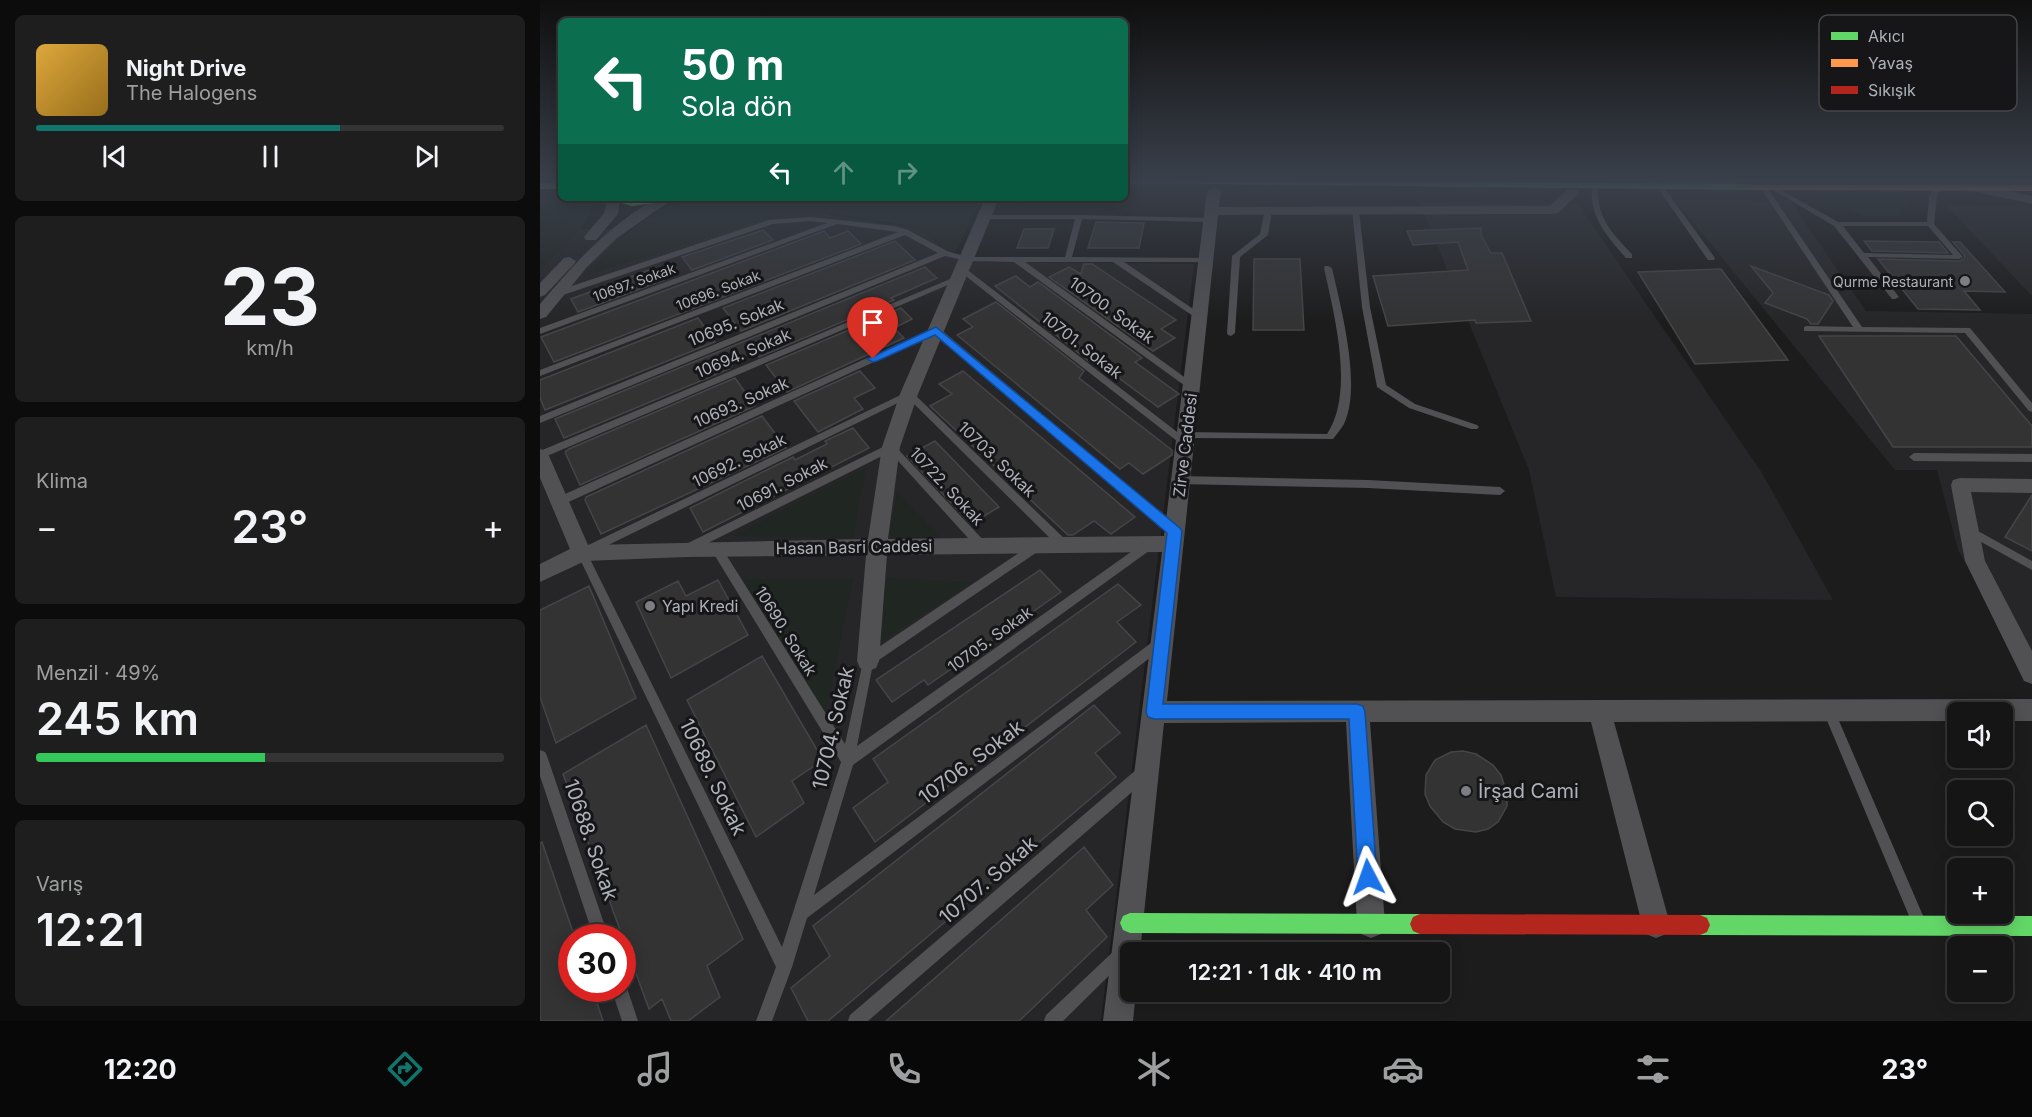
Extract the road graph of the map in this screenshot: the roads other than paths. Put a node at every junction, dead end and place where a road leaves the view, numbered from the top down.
1 (599, 228) edge
2 (618, 228) edge
3 (755, 228) edge
4 (821, 228) edge
5 (879, 228) edge
6 (979, 228) edge
7 (1076, 228) edge
8 (1210, 228) edge
9 (1265, 228) edge
10 (1357, 228) edge
11 (1604, 228) edge
12 (1690, 228) edge
13 (1795, 228) edge
14 (1840, 228) edge
15 (1933, 228) edge
16 (905, 232) junction
17 (944, 253) junction
18 (1862, 255) junction
19 (1629, 256) dead end
20 (1711, 258) dead end
21 (1016, 259) junction
22 (1068, 259) junction
23 (1113, 259) junction
24 (1206, 260) junction
25 (1328, 268) dead end
26 (962, 269) junction
27 (540, 292) edge
28 (557, 294) junction
29 (1895, 297) dead end
30 (540, 314) edge
31 (1199, 317) junction
32 (1807, 329) dead end
33 (936, 330) junction
34 (1860, 330) junction
35 (540, 331) edge
36 (1231, 333) dead end
37 (540, 373) edge
38 (1191, 386) junction
39 (909, 394) junction
40 (2032, 409) edge
41 (540, 420) edge
42 (1474, 427) dead end
43 (1185, 439) junction
44 (891, 447) junction
45 (540, 456) edge
46 (1914, 457) dead end
47 (2032, 458) edge
48 (1180, 480) junction
49 (2032, 486) edge
50 (1500, 491) dead end
51 (558, 502) junction
52 (1969, 530) junction
53 (1174, 538) junction
54 (1150, 544) junction
55 (1040, 545) junction
56 (1064, 545) junction
57 (982, 546) junction
58 (877, 547) junction
59 (716, 548) junction
60 (686, 549) junction
61 (582, 553) junction
62 (2032, 566) edge
63 (540, 574) edge
64 (1162, 642) junction
65 (868, 661) junction
66 (2032, 674) edge
67 (2032, 710) edge
68 (1829, 711) junction
69 (1154, 712) junction
70 (1357, 712) junction
71 (1600, 712) junction
72 (540, 756) edge
73 (848, 761) junction
74 (1147, 770) junction
75 (803, 912) junction
76 (1130, 923) junction
77 (597, 924) edge
78 (1371, 924) junction
79 (1656, 924) junction
80 (1920, 926) junction
81 (2032, 926) edge
82 (1128, 942) edge
83 (1120, 956) edge
84 (784, 967) junction
85 (624, 1002) edge
86 (1120, 1002) edge
87 (630, 1021) edge
88 (764, 1021) edge
89 (856, 1021) edge
90 (1053, 1021) edge
91 (1118, 1021) edge

1 - 27 street
2 - 28 street
3 - 28 lane
4 - 35 lane, 10697. Sokak
5 - 16 lane
6 - 26 street
7 - 22 lane
8 - 24 street, Zirve Caddesi
9 - 36 lane
10 - 42 lane
11 - 19 lane
12 - 20 lane
13 - 34 lane
14 - 18 lane
15 - 18 lane
16 - 17 lane
16 - 37 lane, 10696. Sokak
17 - 26 lane
17 - 41 lane, 10695. Sokak
18 - 29 lane
21 - 22 lane
21 - 26 lane
21 - 38 lane, 10700. Sokak
22 - 23 lane
23 - 24 lane
23 - 31 lane
24 - 31 street, Zirve Caddesi
25 - 43 lane
26 - 33 street
26 - 43 lane, 10701. Sokak
26 - 45 lane, 10694. Sokak
28 - 30 street
31 - 38 street, Zirve Caddesi
32 - 34 lane
33 - 39 street
33 - 51 lane, 10693. Sokak
33 - 53 lane
34 - 40 lane
38 - 43 street, Zirve Caddesi
39 - 44 street
39 - 56 lane, 10703. Sokak
39 - 61 lane, 10692. Sokak
43 - 48 street, Zirve Caddesi
44 - 57 lane, 10722. Sokak
44 - 58 street
44 - 60 lane, 10691. Sokak
45 - 51 street
46 - 47 lane
48 - 50 lane
48 - 53 street, Zirve Caddesi
49 - 52 street
51 - 61 street
52 - 62 lane
52 - 66 street
53 - 54 street, Hasan Basri Caddesi
53 - 64 street, Zirve Caddesi
54 - 56 street, Hasan Basri Caddesi
54 - 73 lane, 10705. Sokak
55 - 56 street, Hasan Basri Caddesi
55 - 57 street, Hasan Basri Caddesi
55 - 65 lane, 10704. Sokak
57 - 58 street, Hasan Basri Caddesi
58 - 59 street, Hasan Basri Caddesi
58 - 65 street
59 - 60 street, Hasan Basri Caddesi
59 - 73 lane, 10690. Sokak
60 - 61 street, Hasan Basri Caddesi
61 - 63 street, Hasan Basri Caddesi
61 - 84 lane, 10689. Sokak
64 - 69 street, Zirve Caddesi
64 - 75 lane, 10706. Sokak
65 - 73 lane, 10704. Sokak
67 - 68 street
68 - 71 street
68 - 80 lane
69 - 70 street
69 - 74 street, Zirve Caddesi
70 - 71 street
70 - 78 street
71 - 79 street
72 - 77 lane, 10688. Sokak
73 - 75 lane, 10704. Sokak
74 - 76 street, Zirve Caddesi
74 - 89 lane, 10707. Sokak
75 - 84 lane, 10704. Sokak
76 - 78 main road
76 - 82 street, Zirve Caddesi
78 - 79 main road
79 - 80 main road
80 - 81 main road
83 - 90 lane
84 - 88 lane
85 - 87 lane
86 - 91 street, Zirve Caddesi

